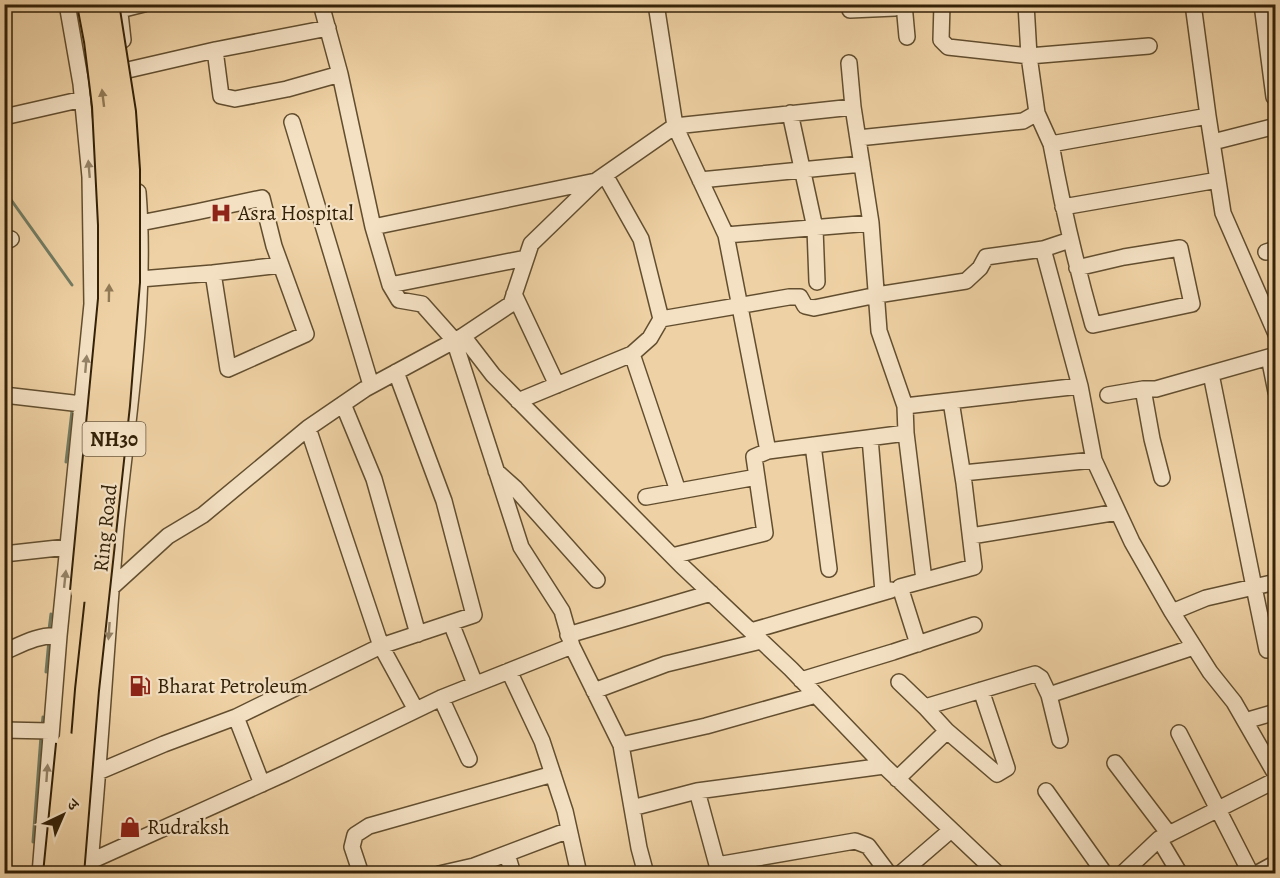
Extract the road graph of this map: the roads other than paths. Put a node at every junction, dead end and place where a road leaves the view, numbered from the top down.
1 (67, 4) edge
2 (89, 4) edge
3 (144, 4) edge
4 (321, 4) edge
5 (656, 4) edge
6 (900, 4) edge
7 (904, 4) edge
8 (942, 4) edge
9 (1026, 4) edge
10 (1193, 4) edge
11 (1262, 4) edge
12 (115, 6) edge
13 (850, 10) dead end
14 (328, 28) junction
15 (1271, 33) edge
16 (907, 37) dead end
17 (1149, 46) dead end
18 (215, 50) junction
19 (1029, 56) junction
20 (849, 63) dead end
21 (128, 70) junction
22 (340, 74) junction
23 (1275, 97) edge
24 (83, 99) junction
25 (853, 107) junction
26 (790, 113) junction
27 (1037, 113) junction
28 (1208, 116) junction
29 (4, 117) edge
30 (292, 122) dead end
31 (675, 126) junction
32 (1275, 126) edge
33 (858, 138) junction
34 (1213, 142) junction
35 (1051, 144) junction
36 (862, 164) junction
37 (803, 170) junction
38 (600, 178) junction
39 (700, 180) junction
40 (1218, 180) junction
41 (1063, 207) junction
42 (140, 223) junction
43 (871, 223) junction
44 (373, 227) junction
45 (815, 228) junction
46 (726, 235) junction
47 (1070, 240) junction
48 (1043, 249) junction
49 (526, 258) junction
50 (281, 265) junction
51 (1077, 268) junction
52 (213, 273) junction
53 (140, 279) junction
54 (817, 282) dead end
55 (390, 285) junction
56 (514, 294) junction
57 (877, 295) junction
58 (739, 306) junction
59 (661, 319) junction
60 (1275, 334) edge
61 (459, 338) junction
62 (632, 354) junction
63 (1272, 356) edge
64 (396, 372) junction
65 (1211, 374) junction
66 (371, 385) junction
67 (556, 385) junction
68 (1080, 386) junction
69 (1143, 389) junction
70 (1275, 392) edge
71 (4, 394) edge
72 (1108, 395) dead end
73 (951, 400) junction
74 (518, 401) junction
75 (82, 404) junction
76 (343, 404) junction
77 (905, 406) junction
78 (129, 409) junction
79 (308, 429) junction
80 (906, 433) junction
81 (870, 438) junction
82 (813, 445) junction
83 (768, 451) junction
84 (1094, 460) junction
85 (496, 471) junction
86 (963, 473) junction
87 (757, 477) junction
88 (1162, 478) dead end
89 (678, 491) junction
90 (646, 497) dead end
91 (1118, 512) junction
92 (970, 536) junction
93 (63, 548) junction
94 (4, 554) edge
95 (672, 556) junction
96 (829, 569) dead end
97 (597, 580) dead end
98 (924, 580) junction
99 (1275, 582) edge
100 (112, 587) junction
101 (900, 587) junction
102 (1254, 587) junction
103 (882, 592) junction
104 (711, 593) junction
105 (1172, 612) junction
106 (451, 623) junction
107 (974, 625) dead end
108 (418, 634) junction
109 (50, 636) junction
110 (756, 636) junction
111 (570, 640) junction
112 (918, 644) junction
113 (381, 646) junction
114 (1194, 647) junction
115 (1267, 650) dead end
116 (4, 652) edge
117 (509, 671) junction
118 (801, 680) junction
119 (899, 682) dead end
120 (475, 684) junction
121 (981, 690) junction
122 (594, 691) junction
123 (816, 695) junction
124 (1049, 695) junction
125 (441, 698) junction
126 (925, 707) junction
127 (416, 710) junction
128 (1275, 711) edge
129 (236, 717) junction
130 (1245, 721) junction
131 (4, 730) edge
132 (43, 730) junction
133 (947, 731) junction
134 (1179, 733) dead end
135 (1060, 740) dead end
136 (621, 745) junction
137 (469, 759) dead end
138 (1115, 763) dead end
139 (884, 766) junction
140 (98, 772) junction
141 (553, 774) junction
142 (1275, 774) edge
143 (897, 779) junction
144 (262, 784) junction
145 (697, 791) junction
146 (1047, 791) dead end
147 (632, 808) junction
148 (1219, 808) junction
149 (569, 830) junction
150 (951, 830) junction
151 (1164, 836) junction
152 (507, 854) junction
153 (1275, 863) edge
154 (84, 869) edge
155 (718, 869) edge
156 (40, 873) edge
157 (55, 873) edge
158 (361, 873) edge
159 (439, 873) edge
160 (513, 873) edge
161 (579, 873) edge
162 (646, 873) edge
163 (889, 873) edge
164 (900, 873) edge
165 (998, 873) edge
166 (1106, 873) edge
167 (1122, 873) edge
168 (1180, 873) edge
169 (1251, 873) edge
170 (1256, 873) edge

1 - 24 street
157 -> 2 highway, Ring Road / NH30, bridge
3 - 12 street
4 - 14 street
5 - 31 street
6 - 13 street
7 - 16 street
8 - 19 street
9 - 19 street
10 - 28 street
11 - 15 street
12 - 21 street
12 - 154 highway, Ring Road / NH30, bridge
14 - 18 street
14 - 22 street
15 - 23 street
17 - 19 street
18 - 21 street
18 - 22 street
19 - 27 street
20 - 25 street
21 - 42 street
22 - 44 street
24 - 29 street
75 -> 24 street
25 - 26 street
25 - 33 street
26 - 31 street
26 - 37 street
27 - 33 street
27 - 35 street
28 - 34 street
28 - 35 street
30 - 66 street
31 - 38 street
31 - 39 street
32 - 34 street
33 - 36 street
34 - 40 street
35 - 41 street
36 - 37 street
36 - 43 street
37 - 39 street
37 - 45 street
38 - 44 street
38 - 49 street
38 - 59 street
39 - 46 street
40 - 41 street
40 - 60 street
41 - 47 street
42 - 50 street
42 - 53 street
43 - 45 street
43 - 57 street
44 - 55 street
45 - 46 street
45 - 54 street
46 - 58 street
47 - 48 street
47 - 51 street
48 - 57 street
48 - 68 street
49 - 55 street
49 - 56 street
50 - 52 street
50 - 52 street
51 - 51 street
52 - 53 street
53 - 78 street
55 - 61 street
56 - 61 street
56 - 67 street
57 - 58 street
57 - 77 street
58 - 59 street
58 - 83 street
59 - 62 street
61 - 64 street
61 - 74 street
61 - 85 street
62 - 67 street
62 - 89 street
63 - 65 street
63 - 70 street
64 - 66 street
64 - 106 street
65 - 69 street
65 - 102 street
66 - 76 street
67 - 74 street
68 - 73 street
68 - 84 street
69 - 72 street
69 - 88 street
71 - 75 street
73 - 77 street
73 - 86 street
74 - 95 street
75 - 78 street
75 - 93 street
76 - 79 street
76 - 108 street
77 - 80 street
78 - 100 street
79 - 100 street
79 - 113 street
80 - 81 street
80 - 98 street
81 - 82 street
81 - 103 street
82 - 83 street
82 - 96 street
83 - 87 street
84 - 86 street
84 - 91 street
85 - 97 street
85 - 111 street
86 - 92 street
87 - 89 street
87 - 95 street
89 - 90 street
91 - 92 street
91 - 105 street
92 - 98 street
93 - 94 street
109 -> 93 street
95 - 104 street
98 - 101 street
99 - 102 street
100 -> 140 street
101 - 103 street
101 - 112 street
102 - 105 street
102 - 115 street
103 - 110 street
104 - 110 street
104 - 111 street
105 - 114 street
106 - 108 street
106 - 120 street
107 - 112 street
108 - 113 street
109 - 116 street
109 - 132 street
110 - 118 street
110 - 122 street
111 - 117 street
111 - 122 street
112 - 118 street
113 - 127 street
113 - 129 street
114 - 124 street
114 - 130 street
117 - 120 street
117 - 141 street
118 - 123 street
119 - 126 street
120 - 125 street
121 - 124 street
121 - 126 street
121 - 133 street
122 - 136 street
123 - 136 street
123 - 139 street
124 - 135 street
125 - 127 street
125 - 137 street
126 - 133 street
127 - 144 street
128 - 130 street
129 - 140 street
129 - 144 street
130 - 142 street
131 - 132 street
156 -> 132 street
133 - 143 street
134 - 148 street
136 - 147 street
138 - 151 street
139 - 143 street
139 - 145 street
140 - 154 street
141 - 149 street
141 - 158 street
142 - 148 street
143 - 150 street
144 - 154 street
145 - 147 street
145 - 155 street
146 - 166 street
147 - 162 street
148 - 151 street
148 - 169 street
149 - 152 street
149 - 161 street
150 - 164 street
150 - 165 street
151 - 167 street
151 - 168 street
152 - 159 street
152 - 160 street
153 - 170 street
155 - 163 street

